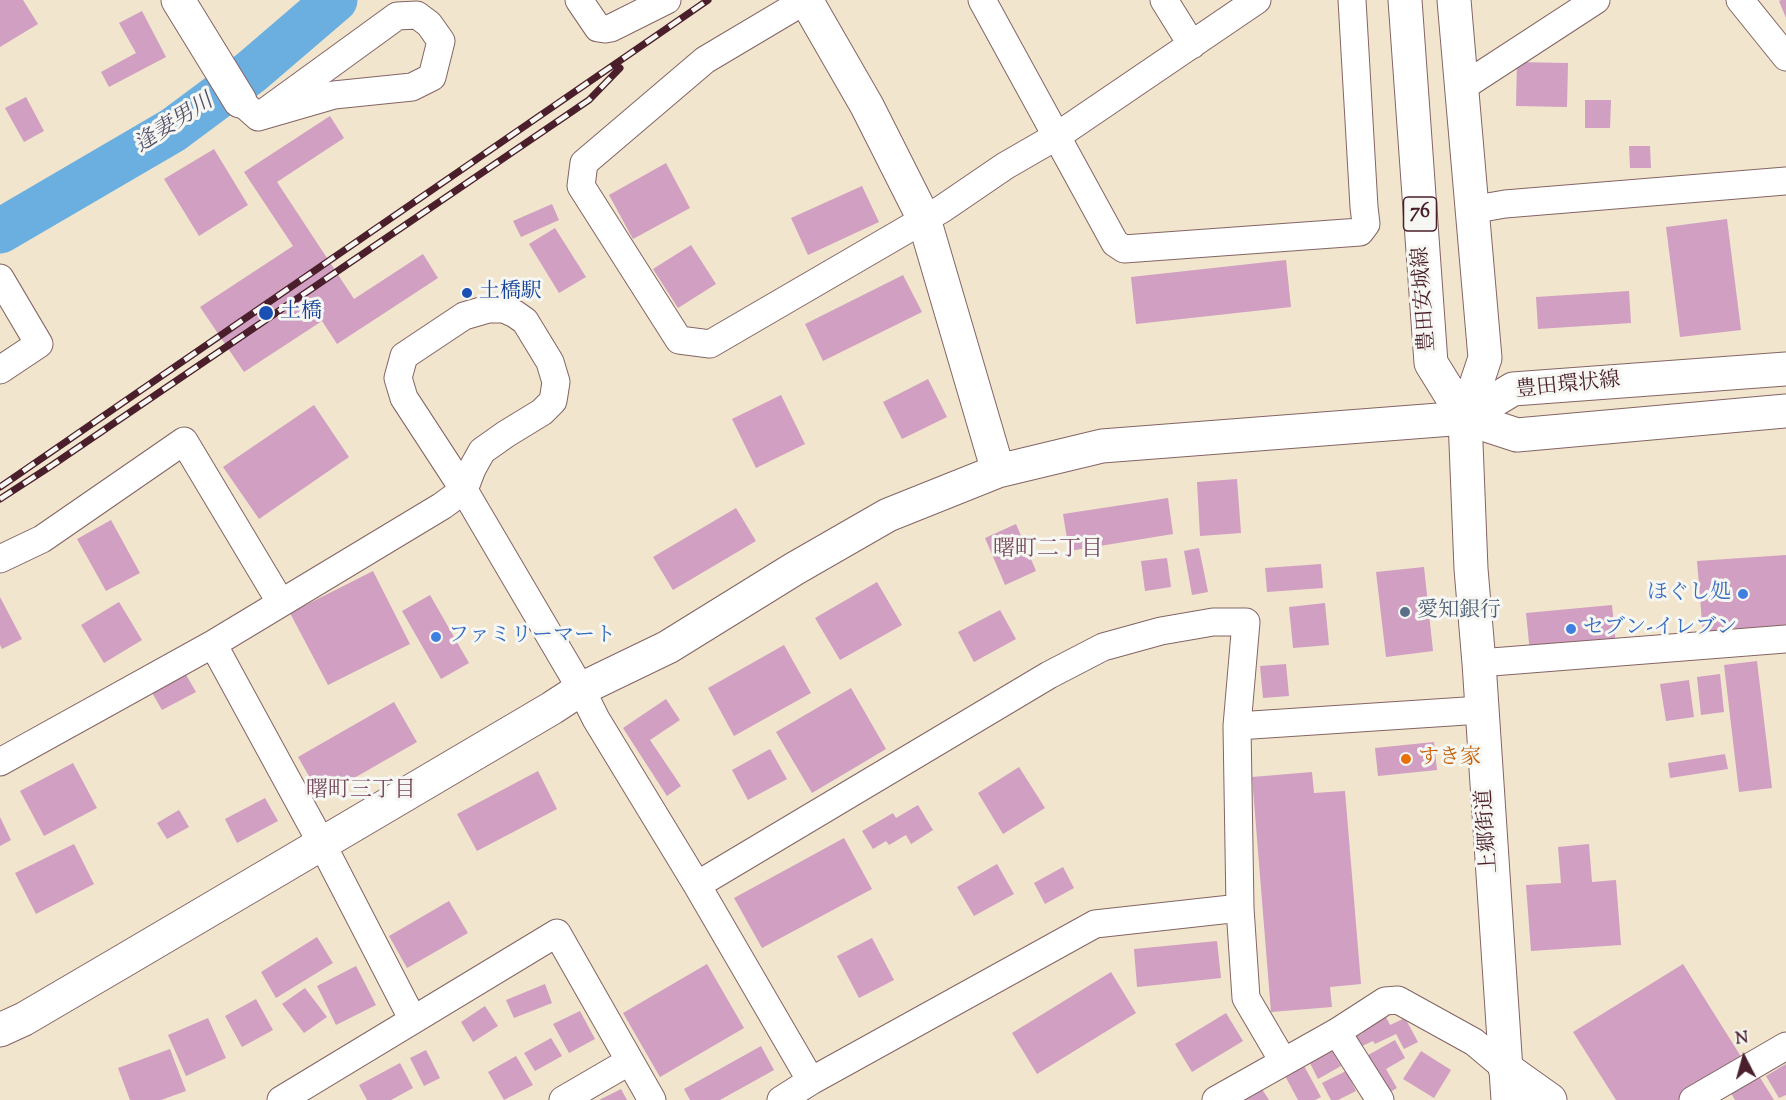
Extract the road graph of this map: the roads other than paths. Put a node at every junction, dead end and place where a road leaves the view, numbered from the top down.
1 (178, 0) edge
2 (579, 0) edge
3 (667, 0) edge
4 (806, 0) edge
5 (982, 0) edge
6 (1164, 0) edge
7 (1257, 0) edge
8 (1352, 0) edge
9 (1405, 0) edge
10 (1454, 0) edge
11 (1596, 0) edge
12 (1740, 0) edge
13 (1192, 45) junction
14 (1786, 57) edge
15 (1461, 88) junction
16 (249, 109) junction
17 (1058, 136) junction
18 (1786, 181) edge
19 (1471, 210) junction
20 (924, 219) junction
21 (0, 278) edge
22 (1786, 369) edge
23 (0, 370) edge
24 (1786, 411) edge
25 (1465, 418) junction
26 (429, 436) junction
27 (482, 451) junction
28 (998, 471) junction
29 (465, 490) junction
30 (0, 559) edge
31 (281, 603) junction
32 (1786, 639) edge
33 (213, 644) junction
34 (1479, 663) junction
35 (581, 689) junction
36 (1481, 710) junction
37 (1237, 726) junction
38 (0, 762) edge
39 (322, 844) junction
40 (697, 885) junction
41 (1240, 908) junction
42 (413, 1020) junction
43 (0, 1030) edge
44 (1337, 1032) junction
45 (1786, 1046) edge
46 (630, 1061) junction
47 (1283, 1061) junction
48 (811, 1082) junction
49 (1506, 1084) edge
50 (1223, 1098) edge
51 (281, 1100) edge
52 (563, 1100) edge
53 (652, 1100) edge
54 (781, 1100) edge
55 (1380, 1100) edge
56 (1550, 1100) edge
57 (1693, 1100) edge

1 - 16 street
2 - 3 street
4 - 20 street
4 - 20 street
5 - 17 street
6 - 13 street
7 - 13 street
8 - 17 street
9 - 25 street, 豊田安城線 / 76
10 - 15 street, 76
11 - 15 street
12 - 14 street
13 - 17 street
15 - 19 street, 76
16 - 16 street
17 - 20 street
18 - 19 street
19 - 25 street, 76
20 - 28 street
21 - 23 street
22 - 25 street, 豊田環状線
24 - 25 street, 豊田環状線
25 - 28 street
25 - 34 street, 上郷街道 / 76
26 - 27 street
26 - 27 street
26 - 29 street
27 - 29 street
28 - 35 street
29 - 31 street
29 - 35 street
30 - 31 street
31 - 33 street
32 - 34 street
33 - 38 street
33 - 39 street
34 - 36 street, 上郷街道 / 76
35 - 39 street
35 - 40 street
36 - 37 street
36 - 49 street, 上郷街道 / 76
37 - 40 street
37 - 41 street
39 - 42 street
39 - 43 street
40 - 48 street
41 - 47 street
41 - 48 street
42 - 46 street
42 - 51 street
44 - 47 street
44 - 49 street
44 - 55 street
45 - 57 street
46 - 52 street
46 - 53 street
47 - 50 street
48 - 54 street
49 - 56 street

